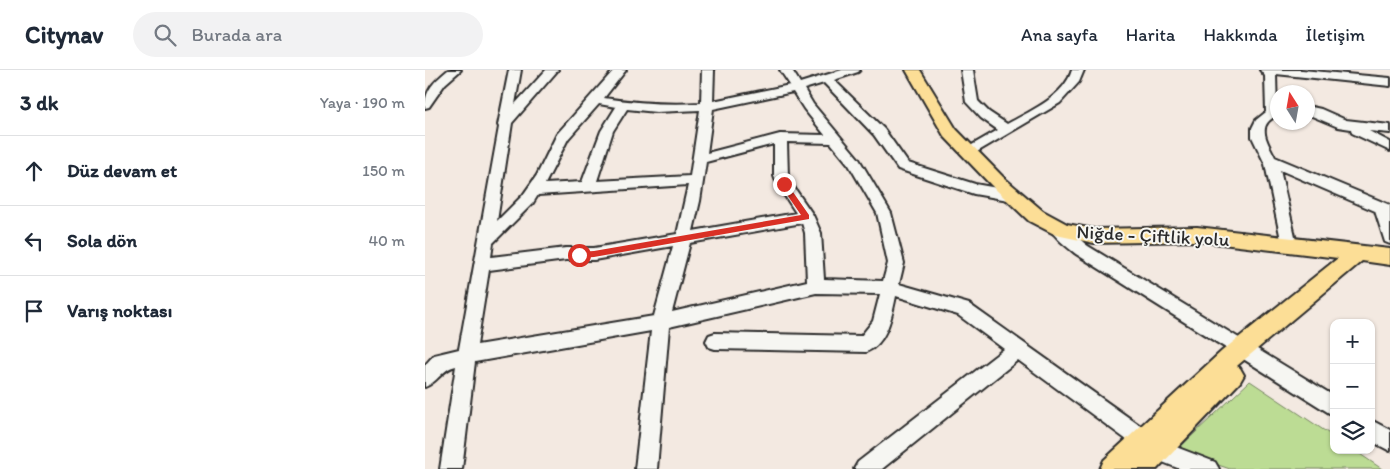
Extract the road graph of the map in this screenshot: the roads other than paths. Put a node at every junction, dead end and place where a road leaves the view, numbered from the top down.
1 (455, 70) edge
2 (515, 70) edge
3 (552, 70) edge
4 (620, 70) edge
5 (708, 70) edge
6 (786, 70) edge
7 (854, 70) edge
8 (913, 70) edge
9 (967, 70) edge
10 (1078, 70) edge
11 (1266, 70) edge
12 (1371, 70) edge
13 (827, 79) junction
14 (1385, 82) edge
15 (1272, 85) edge
16 (796, 89) junction
17 (595, 100) junction
18 (425, 104) edge
19 (624, 104) junction
20 (707, 106) junction
21 (1315, 112) edge
22 (1270, 114) edge
23 (504, 124) junction
24 (1343, 124) junction
25 (1390, 129) edge
26 (1007, 130) junction
27 (779, 138) junction
28 (835, 138) junction
29 (1390, 147) edge
30 (970, 152) junction
31 (698, 159) junction
32 (1270, 160) junction
33 (696, 180) junction
34 (588, 186) junction
35 (534, 190) junction
36 (1014, 196) junction
37 (1386, 209) edge
38 (806, 217) junction
39 (1056, 226) junction
40 (683, 237) junction
41 (1390, 238) edge
42 (485, 242) junction
43 (1289, 245) junction
44 (1374, 256) edge
45 (481, 265) junction
46 (816, 286) junction
47 (891, 288) junction
48 (661, 322) junction
49 (715, 341) dead end
50 (1018, 349) junction
51 (1246, 353) junction
52 (467, 355) junction
53 (425, 378) edge
54 (1330, 405) edge
55 (1375, 432) edge
56 (1390, 441) edge
57 (1150, 445) junction
58 (451, 469) edge
59 (646, 469) edge
60 (865, 469) edge
61 (1113, 469) edge
62 (1139, 469) edge
63 (1208, 469) edge

1 - 18 street
2 - 23 street
3 - 23 street
4 - 17 street
5 - 20 street
6 - 16 street
7 - 13 street
8 - 30 main road, Niğde - Çiftlik yolu
9 - 26 street
10 - 26 street
11 - 14 street
11 - 15 street
12 - 14 street
13 - 16 street
13 - 36 street
16 - 20 street
16 - 28 street
17 - 19 street
17 - 35 street
19 - 20 street
19 - 34 street
20 - 31 street
21 - 24 street
22 - 32 street
23 - 42 street
24 - 25 street
24 - 29 street
26 - 30 street
27 - 28 street
27 - 31 street
27 - 38 street
28 - 47 street
30 - 36 main road, Niğde - Çiftlik yolu
31 - 33 street
32 - 37 street
32 - 43 street
33 - 34 street
33 - 40 street
34 - 35 street
35 - 42 street
36 - 39 main road, Niğde - Çiftlik yolu
37 - 41 street
38 - 40 street
38 - 46 street
39 - 43 main road, Niğde - Çiftlik yolu
39 - 51 street
40 - 45 street
40 - 48 street
42 - 45 street
43 - 44 main road, Niğde - Çiftlik yolu
44 - 51 main road
45 - 52 street
46 - 47 street
46 - 48 street
47 - 49 street
47 - 50 street
48 - 52 street
48 - 59 street
50 - 57 street
50 - 60 street
51 - 54 street
51 - 57 main road
52 - 53 street
52 - 58 street
55 - 56 street
57 - 61 main road
57 - 62 main road
57 - 63 street

